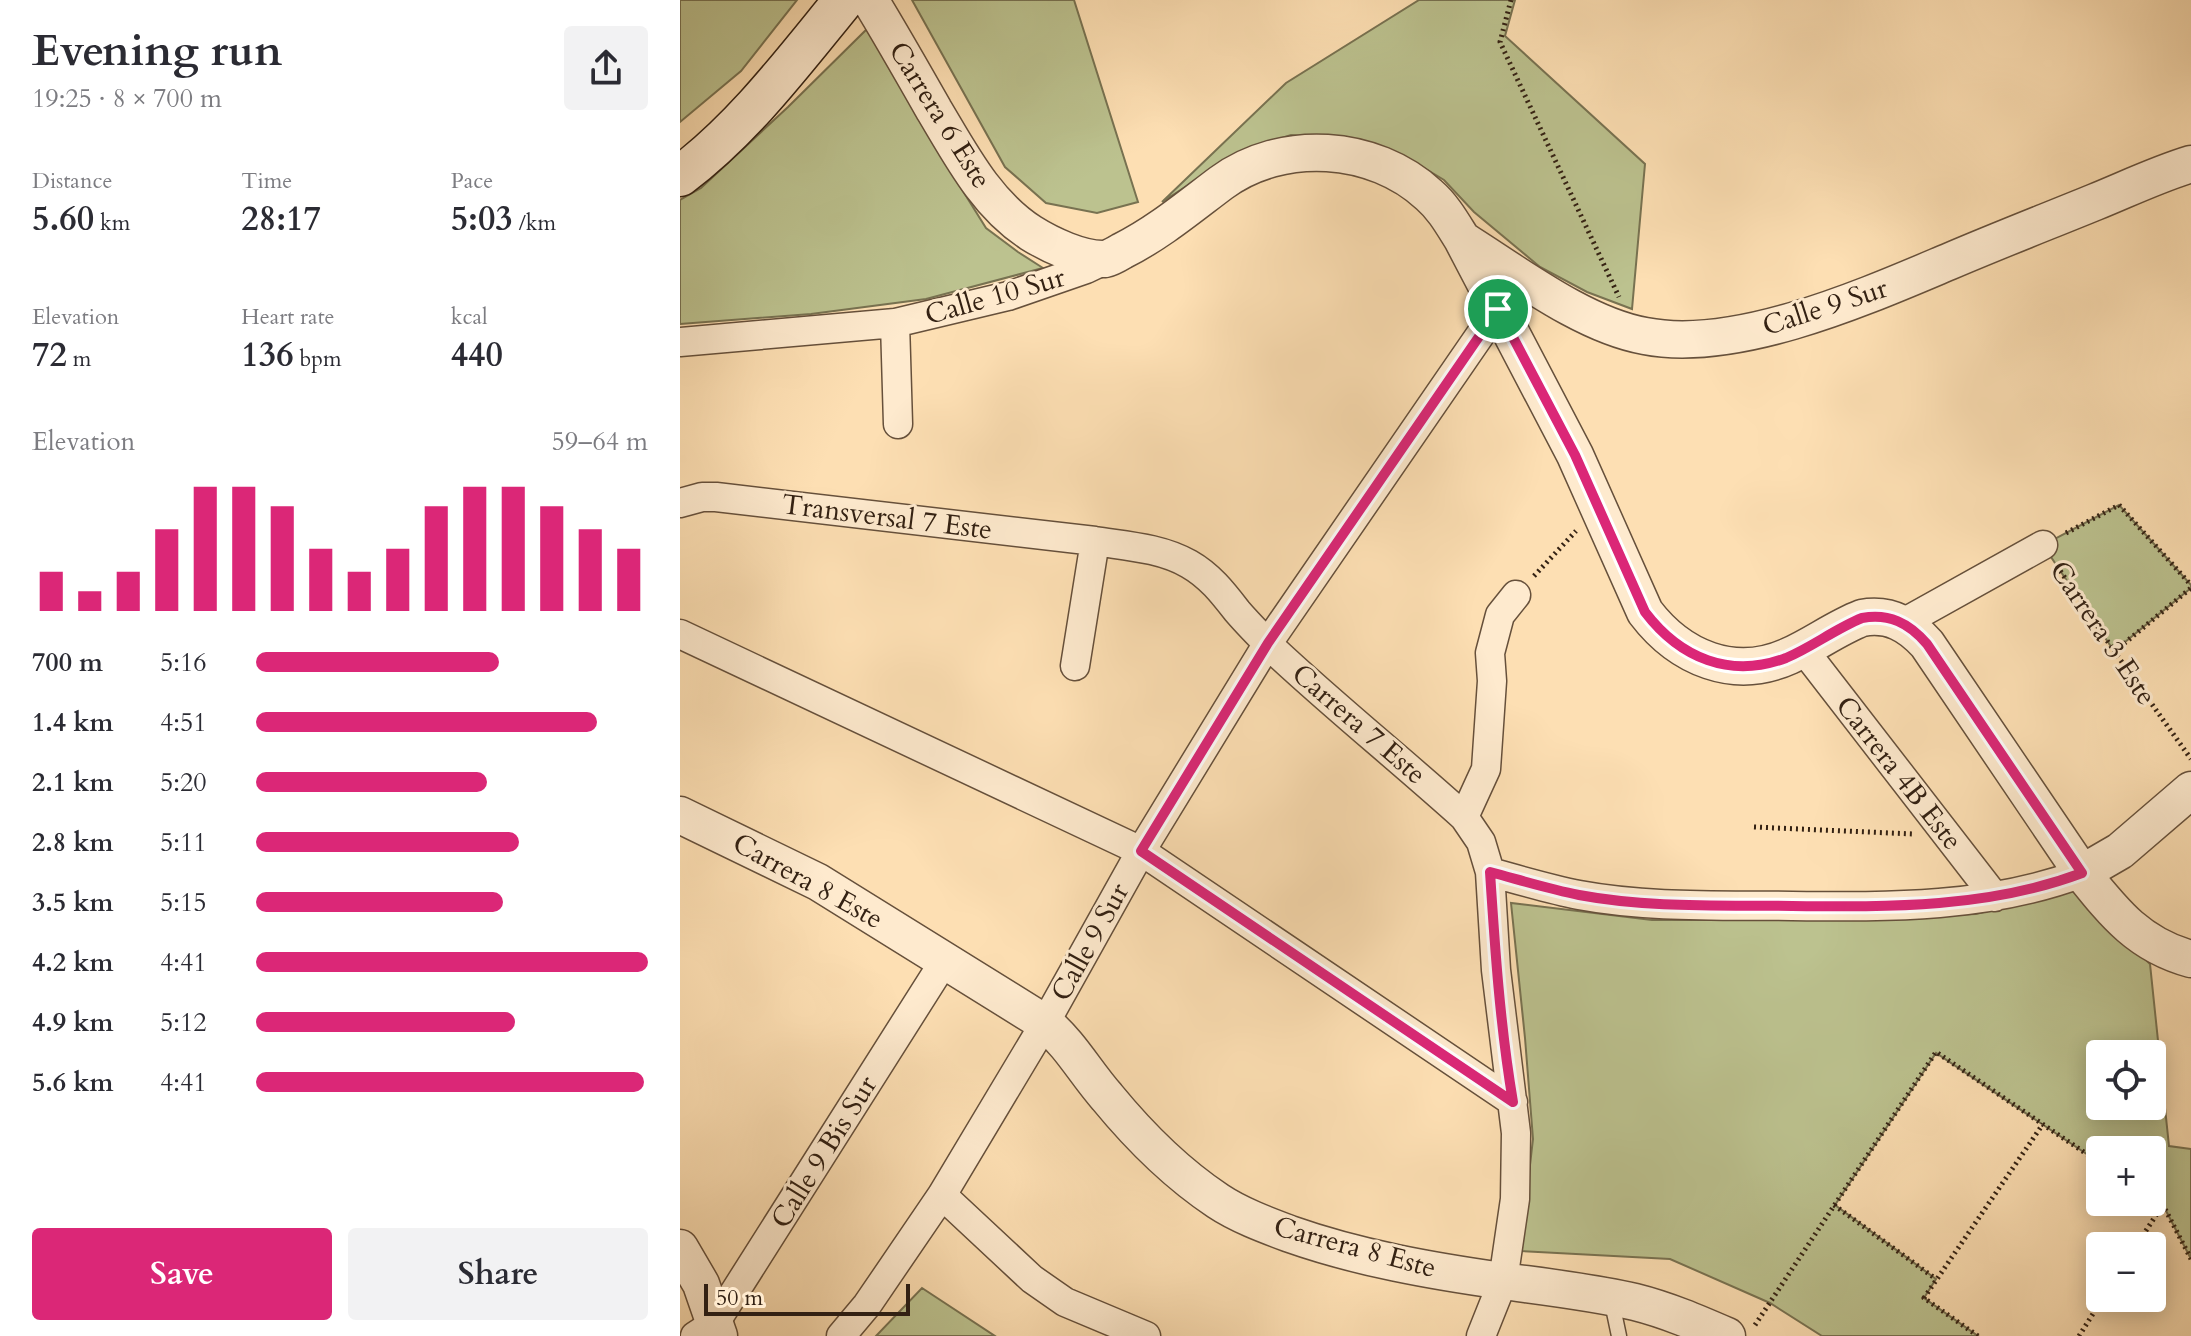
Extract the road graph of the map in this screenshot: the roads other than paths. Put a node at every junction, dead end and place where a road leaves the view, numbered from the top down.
1 (844, 0) edge
2 (870, 0) edge
3 (2191, 164) edge
4 (680, 176) edge
5 (1462, 239) junction
6 (1107, 259) junction
7 (1498, 309) junction
8 (895, 323) junction
9 (680, 342) edge
10 (898, 424) dead end
11 (680, 503) edge
12 (1095, 541) junction
13 (2043, 545) road end
14 (1516, 595) road end
15 (1903, 623) junction
16 (680, 634) edge
17 (1268, 643) junction
18 (1803, 649) junction
19 (1075, 666) dead end
20 (2191, 790) edge
21 (680, 815) edge
22 (1464, 817) junction
23 (1141, 851) junction
24 (1490, 872) junction
25 (2082, 873) junction
26 (1995, 897) junction
27 (945, 960) junction
28 (2190, 962) edge
29 (1045, 1023) junction
30 (1513, 1102) junction
31 (942, 1195) junction
32 (680, 1248) edge
33 (1503, 1281) junction
34 (1611, 1297) junction
35 (710, 1332) edge
36 (841, 1336) edge
37 (1146, 1336) edge
38 (1481, 1336) edge
39 (1619, 1336) edge
40 (1727, 1336) edge

1 - 4 main road
2 - 6 street, Carrera 6 Este
3 - 5 street, Calle 9 Sur
5 - 6 street, Calle 10 Sur
5 - 7 street, Calle 10 Sur
6 - 8 street, Calle 10 Sur
7 - 17 street, Calle 9 Sur
7 - 18 street, Calle 10 Sur
8 - 9 street, Calle 10 Sur
8 - 10 street
11 - 12 street, Transversal 7 Este
12 - 17 street, Carrera 7 Este
12 - 19 street
13 - 15 street
14 - 22 street
15 - 18 street, Calle 10 Sur
15 - 25 street
16 - 23 street
17 - 22 street, Carrera 7 Este
17 - 23 street, Calle 9 Sur
18 - 26 street, Carrera 4B Este
20 - 25 street
21 - 27 street, Carrera 8 Este
22 - 24 street, Carrera 7 Este
23 - 29 street, Calle 9 Sur
23 - 30 street
24 - 26 street
24 - 30 street, Carrera 7 Este
25 - 26 street
25 - 28 street
27 - 29 street, Carrera 8 Este
27 - 35 street, Calle 9 Bis Sur
29 - 31 street, Calle 9 Sur
29 - 33 street, Carrera 8 Este
30 - 33 street, Carrera 7 Este
31 - 36 street, Calle 9 Sur
31 - 37 street
32 - 35 street
33 - 34 street, Carrera 8 Este
33 - 38 street, Carrera 7 Este
34 - 39 lane
34 - 40 street, Carrera 8 Este

